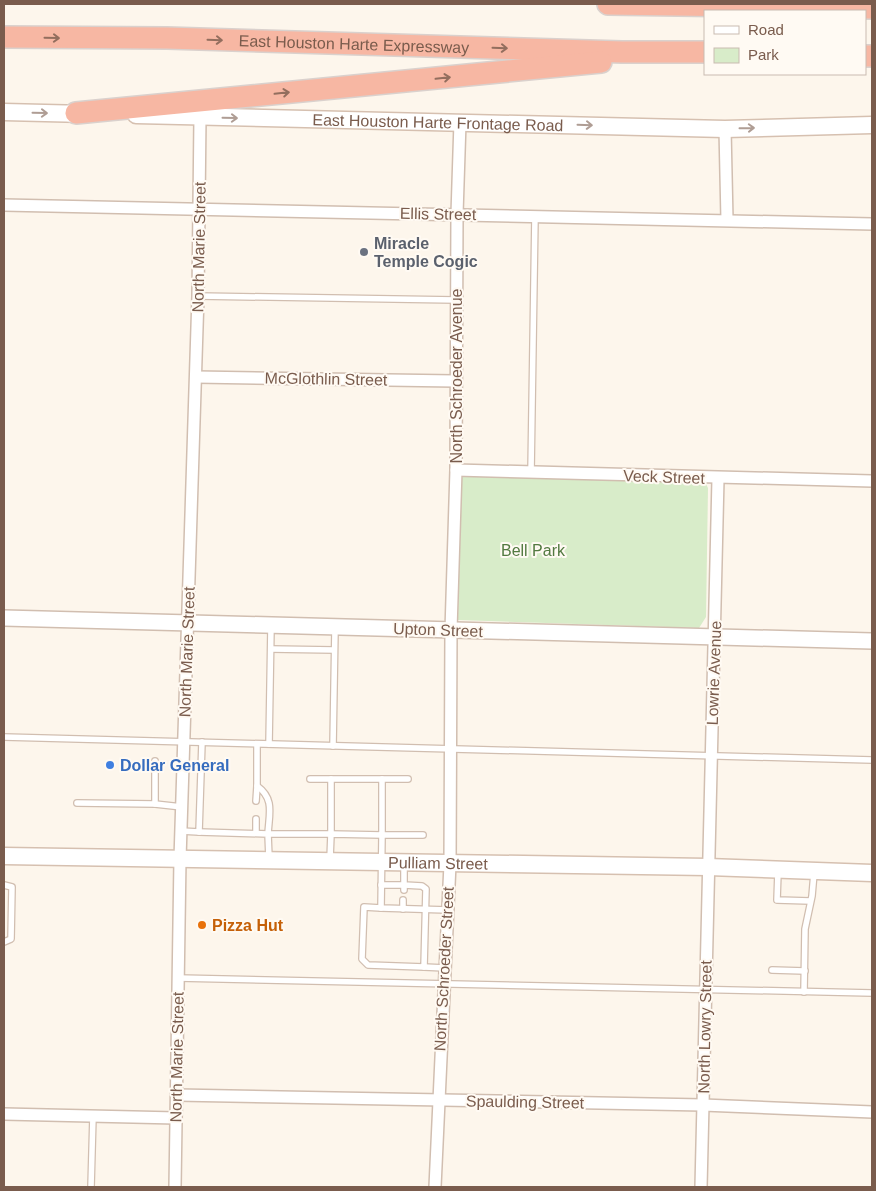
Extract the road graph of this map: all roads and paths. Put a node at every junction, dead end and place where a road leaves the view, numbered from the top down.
1 (608, 4) edge
2 (753, 5) edge
3 (872, 8) edge
4 (4, 37) edge
5 (704, 52) edge
6 (704, 52) edge
7 (4, 112) edge
8 (76, 113) junction
9 (200, 117) junction
10 (460, 122) junction
11 (872, 125) edge
12 (725, 129) junction
13 (4, 206) edge
14 (200, 210) junction
15 (457, 214) junction
16 (535, 216) junction
17 (727, 220) junction
18 (872, 224) edge
19 (198, 296) junction
20 (456, 300) junction
21 (196, 377) junction
22 (456, 381) junction
23 (456, 470) junction
24 (531, 472) junction
25 (718, 479) junction
26 (872, 481) edge
27 (4, 618) edge
28 (188, 622) junction
29 (271, 625) junction
30 (335, 627) junction
31 (451, 630) junction
32 (715, 637) junction
33 (872, 641) edge
34 (271, 649) junction
35 (334, 650) junction
36 (4, 737) edge
37 (184, 742) junction
38 (202, 742) junction
39 (257, 744) junction
40 (269, 744) junction
41 (333, 746) junction
42 (451, 749) junction
43 (711, 755) junction
44 (872, 760) edge
45 (155, 761) dead end
46 (310, 779) dead end
47 (331, 779) junction
48 (382, 779) junction
49 (408, 779) dead end
50 (257, 786) junction
51 (256, 801) dead end
52 (77, 803) dead end
53 (155, 804) junction
54 (182, 807) junction
55 (256, 819) dead end
56 (181, 831) junction
57 (199, 832) junction
58 (256, 833) junction
59 (268, 834) junction
60 (331, 834) junction
61 (382, 835) junction
62 (423, 835) dead end
63 (4, 856) edge
64 (180, 859) junction
65 (268, 861) junction
66 (330, 862) junction
67 (381, 863) junction
68 (404, 864) junction
69 (450, 864) junction
70 (708, 867) junction
71 (778, 870) junction
72 (814, 871) junction
73 (872, 873) edge
74 (4, 885) edge
75 (381, 885) junction
76 (404, 888) junction
77 (403, 900) dead end
78 (810, 901) junction
79 (381, 908) junction
80 (403, 910) junction
81 (448, 910) junction
82 (426, 911) junction
83 (4, 942) edge
84 (424, 967) junction
85 (444, 968) junction
86 (772, 970) dead end
87 (804, 971) junction
88 (178, 978) junction
89 (444, 984) junction
90 (706, 989) junction
91 (804, 992) junction
92 (872, 993) edge
93 (177, 1095) junction
94 (437, 1100) junction
95 (703, 1105) junction
96 (872, 1112) edge
97 (4, 1114) edge
98 (93, 1116) junction
99 (176, 1118) junction
100 (91, 1187) edge
101 (175, 1187) edge
102 (435, 1187) edge
103 (701, 1187) edge

1 - 2 highway
2 - 3 highway
4 -> 5 highway, East Houston Harte Expressway
8 -> 6 highway
7 -> 8 main road, East Houston Harte Frontage Road
8 - 9 main road, East Houston Harte Frontage Road
9 -> 10 main road, East Houston Harte Frontage Road
9 - 14 street, North Marie Street
10 -> 12 main road, East Houston Harte Frontage Road
10 - 15 street, North Schroeder Avenue
12 -> 11 main road, East Houston Harte Frontage Road
12 - 17 street
13 - 14 street, Ellis Street
14 - 15 street, Ellis Street
14 - 19 street, North Marie Street
15 - 16 street, Ellis Street
15 - 20 street, North Schroeder Avenue
16 - 17 street, Ellis Street
16 - 24 lane
17 - 18 street, Ellis Street
19 - 20 lane
19 - 21 street, North Marie Street
20 - 22 street, North Schroeder Avenue
21 - 22 street, McGlothlin Street
21 - 28 street, North Marie Street
22 - 23 street, North Schroeder Avenue
23 - 24 street, Veck Street
23 - 31 street, North Schroeder Avenue
24 - 25 street, Veck Street
25 - 26 street, Veck Street
25 - 32 street, Lowrie Avenue
27 - 28 street, Upton Street
28 - 29 street, Upton Street
28 - 37 street, North Marie Street
29 - 30 street, Upton Street
29 - 34 lane
30 - 31 street, Upton Street
30 - 35 lane
31 - 32 street, Upton Street
31 - 42 street, North Schroeder Street
32 - 33 street, Upton Street
32 - 43 street, Lowrie Avenue
34 - 35 lane
34 - 40 lane
35 - 41 lane
36 - 37 lane
37 - 38 lane
37 - 54 street, North Marie Street
38 - 39 lane
38 - 57 lane
39 - 40 lane
39 - 50 lane
40 - 41 lane
41 - 42 lane
42 - 43 lane
42 - 69 street, North Schroeder Street
43 - 44 lane
43 - 70 street, Lowrie Avenue
45 - 53 lane
46 - 47 lane
47 - 48 lane
47 - 60 lane
48 - 49 lane
48 - 61 lane
50 - 51 lane
50 - 59 lane
52 - 53 lane
53 - 54 lane
54 - 56 street, North Marie Street
55 - 58 lane
56 - 57 lane
56 - 64 street, North Marie Street
57 - 58 lane
58 - 59 lane
59 - 60 lane
59 - 65 lane
60 - 61 lane
60 - 66 lane
61 - 62 lane
61 - 67 lane
63 - 64 main road, Pulliam Street
64 - 65 main road, Pulliam Street
64 - 88 street, North Marie Street
65 - 66 main road, Pulliam Street
66 - 67 main road, Pulliam Street
67 - 68 main road, Pulliam Street
67 - 75 lane
68 - 69 main road, Pulliam Street
68 - 76 lane
69 - 70 main road, Pulliam Street
69 - 81 street, North Schroeder Street
70 - 71 main road, Pulliam Street
70 - 90 street, North Lowry Street
71 - 72 main road, Pulliam Street
71 - 78 lane
72 - 73 main road, Pulliam Street
72 - 78 lane
74 - 83 lane
75 - 76 lane
75 - 79 lane
76 - 82 lane
77 - 80 lane
78 - 87 lane
79 - 80 lane
79 - 84 lane
80 - 82 lane
81 - 82 lane
81 - 85 street, North Schroeder Street
82 - 84 lane
84 - 85 lane
85 - 89 street, North Schroeder Street
86 - 87 lane
87 - 91 lane
88 - 89 lane
88 - 93 street, North Marie Street
89 - 90 lane
89 - 94 street, North Schroeder Street
90 - 91 lane
90 - 95 street, North Lowry Street
91 - 92 lane
93 - 94 street, Spaulding Street
93 - 99 street, North Marie Street
94 - 95 street, Spaulding Street
94 - 102 street, North Schroeder Street
95 - 96 street, Spaulding Street
95 - 103 street, North Lowry Street
97 - 98 street
98 - 99 street
98 - 100 lane
99 - 101 street, North Marie Street

